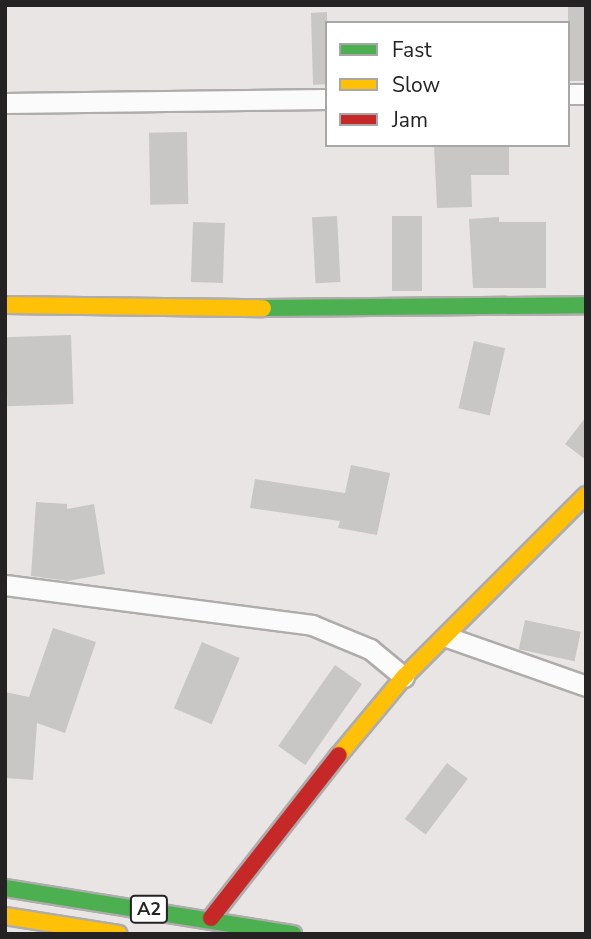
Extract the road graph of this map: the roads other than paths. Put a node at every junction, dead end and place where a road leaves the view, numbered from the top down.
1 (325, 99) edge
2 (5, 103) edge
3 (586, 305) edge
4 (5, 306) edge
5 (586, 495) edge
6 (5, 585) edge
7 (447, 637) junction
8 (404, 677) junction
9 (586, 686) edge
10 (5, 888) edge
11 (5, 916) edge
12 (211, 918) junction
13 (119, 934) edge
14 (293, 934) edge

1 - 2 street
3 - 4 main road
5 - 7 main road
6 - 8 street
7 - 8 main road
7 - 9 street
8 - 12 main road
10 - 12 main road, A2
11 - 13 main road, A2
12 - 14 main road, A2

